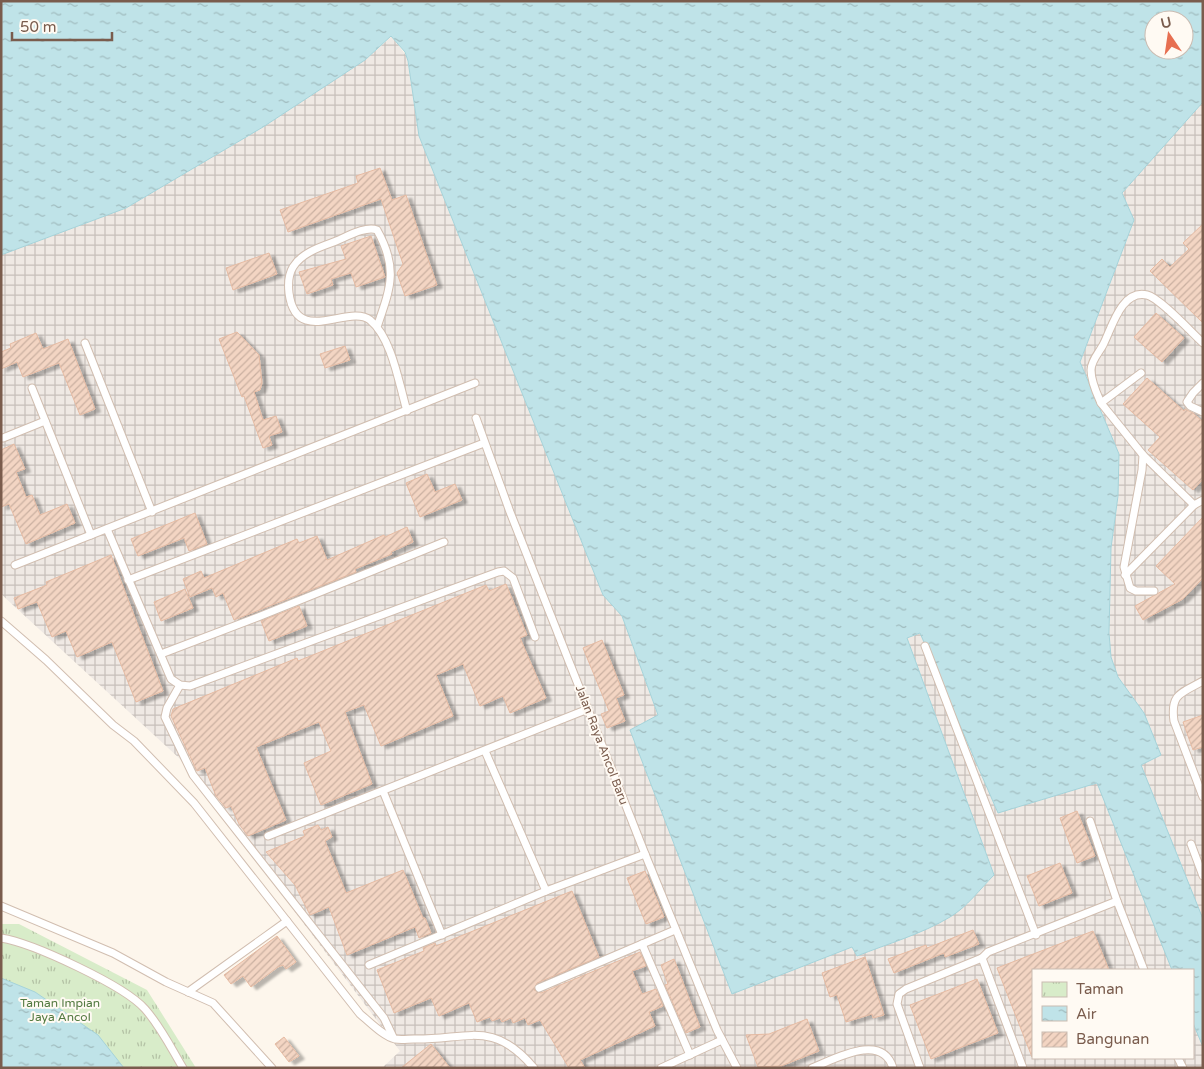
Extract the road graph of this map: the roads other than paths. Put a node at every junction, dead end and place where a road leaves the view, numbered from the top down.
1 (377, 328) junction
2 (85, 343) dead end
3 (1203, 344) edge
4 (1141, 373) dead end
5 (474, 383) dead end
6 (1203, 383) edge
7 (32, 388) dead end
8 (1101, 404) junction
9 (407, 410) junction
10 (1203, 412) edge
11 (476, 418) dead end
12 (45, 421) junction
13 (2, 438) edge
14 (484, 443) junction
15 (1143, 454) junction
16 (1203, 500) edge
17 (1194, 505) junction
18 (152, 512) junction
19 (107, 529) junction
20 (91, 535) junction
21 (444, 542) dead end
22 (15, 564) dead end
23 (1125, 575) junction
24 (128, 580) junction
25 (1154, 591) dead end
26 (1, 621) edge
27 (535, 637) dead end
28 (924, 646) dead end
29 (161, 654) junction
30 (1203, 681) edge
31 (180, 685) junction
32 (588, 709) junction
33 (485, 751) junction
34 (383, 790) junction
35 (1203, 797) edge
36 (1090, 821) dead end
37 (268, 836) dead end
38 (1191, 844) dead end
39 (645, 854) junction
40 (1203, 876) edge
41 (546, 891) junction
42 (1117, 901) junction
43 (1, 906) edge
44 (287, 921) junction
45 (676, 930) junction
46 (442, 935) junction
47 (1036, 935) junction
48 (1, 938) edge
49 (642, 944) junction
50 (982, 958) junction
51 (369, 965) dead end
52 (1144, 969) edge
53 (539, 988) dead end
54 (188, 992) junction
55 (394, 1039) junction
56 (722, 1040) junction
57 (690, 1055) junction
58 (183, 1068) edge
59 (272, 1068) edge
60 (534, 1068) edge
61 (661, 1068) edge
62 (737, 1068) edge
63 (812, 1068) edge
64 (893, 1068) edge
65 (920, 1068) edge
66 (1023, 1068) edge

1 - 1 lane
1 - 9 lane
2 - 18 lane
3 - 8 lane
4 - 8 lane
5 - 9 lane
6 - 10 lane
7 - 12 lane
8 - 15 lane
9 - 18 lane
11 - 14 lane, Jalan Raya Ancol Baru
12 - 13 lane
12 - 20 lane
14 - 24 lane
14 - 32 lane, Jalan Raya Ancol Baru
15 - 17 lane
15 - 23 lane
16 - 17 lane
17 - 23 lane
18 - 19 lane
19 - 20 lane
19 - 24 lane
20 - 22 lane
21 - 29 lane
23 - 25 lane
24 - 29 lane
26 - 44 lane
27 - 31 lane
28 - 47 lane
29 - 31 lane
30 - 35 lane
31 - 55 lane
32 - 33 lane
32 - 39 lane, Jalan Raya Ancol Baru
33 - 34 lane
33 - 41 lane
34 - 37 lane
34 - 46 lane
36 - 42 lane
38 - 40 lane
39 - 41 lane
39 - 45 lane, Jalan Raya Ancol Baru
41 - 46 lane
42 - 47 lane
42 - 52 lane
43 - 54 lane
44 - 54 lane
44 - 55 lane
45 - 49 lane
45 - 56 lane, Jalan Raya Ancol Baru
46 - 51 lane
47 - 50 lane
48 - 58 lane
49 - 53 lane
49 - 57 lane
50 - 65 lane
50 - 66 lane
54 - 59 lane
55 - 60 lane
56 - 57 lane
56 - 62 lane, Jalan Raya Ancol Baru
57 - 61 lane
63 - 64 lane

